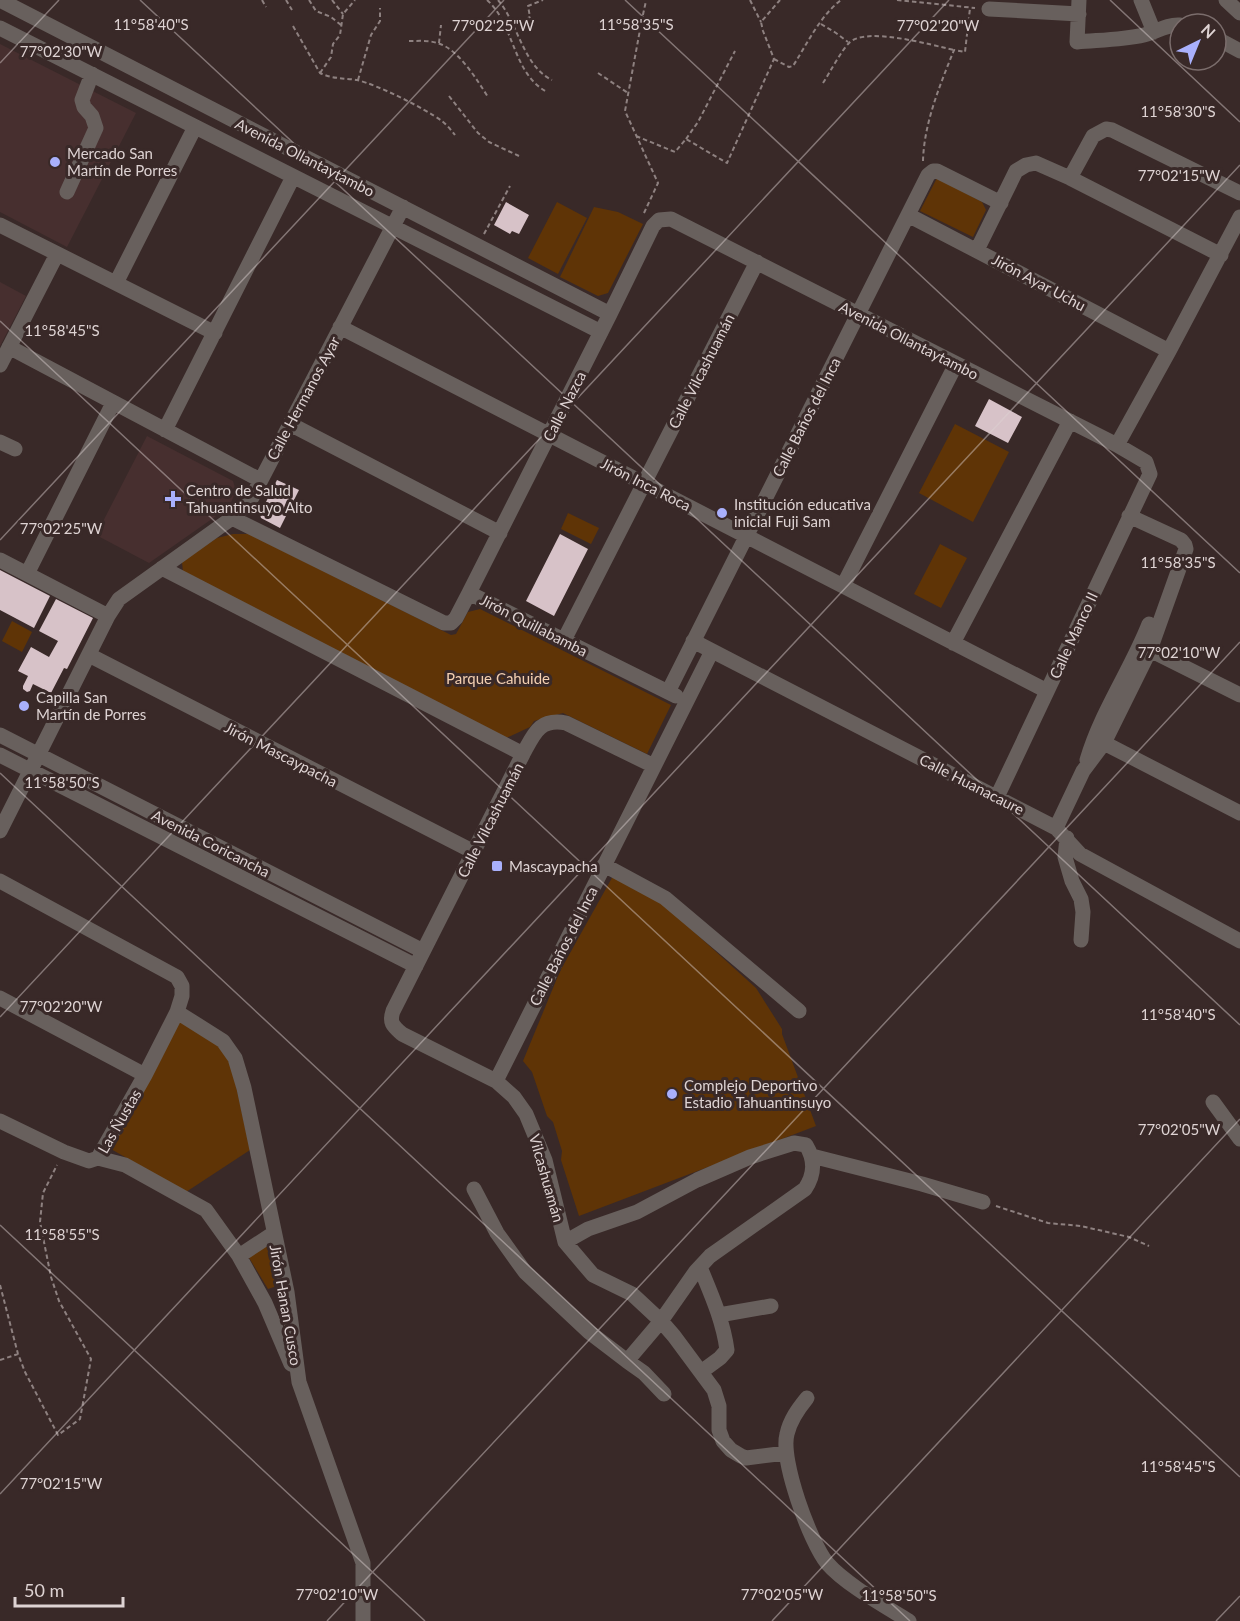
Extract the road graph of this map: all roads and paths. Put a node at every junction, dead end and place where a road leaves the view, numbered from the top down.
1 (0, 0) edge
2 (262, 0) edge
3 (286, 0) edge
4 (309, 0) edge
5 (332, 0) edge
6 (355, 0) edge
7 (487, 0) edge
8 (498, 0) edge
9 (543, 0) edge
10 (750, 0) edge
11 (780, 0) edge
12 (830, 0) edge
13 (841, 0) edge
14 (897, 0) edge
15 (1141, 0) edge
16 (646, 1) edge
17 (834, 5) junction
18 (266, 7) dead end
19 (1079, 7) edge
20 (380, 8) dead end
21 (970, 8) junction
22 (989, 9) joint
23 (292, 10) dead end
24 (343, 14) junction
25 (761, 22) junction
26 (820, 24) junction
27 (441, 25) dead end
28 (514, 25) junction
29 (292, 26) dead end
30 (342, 26) junction
31 (1168, 26) edge
32 (0, 28) edge
33 (506, 29) junction
34 (1154, 32) junction
35 (409, 41) dead end
36 (439, 43) junction
37 (849, 43) junction
38 (954, 50) junction
39 (735, 51) dead end
40 (774, 59) junction
41 (598, 72) dead end
42 (320, 73) junction
43 (92, 74) junction
44 (358, 80) junction
45 (552, 80) dead end
46 (823, 83) dead end
47 (547, 92) dead end
48 (628, 93) junction
49 (449, 96) dead end
50 (488, 98) dead end
51 (195, 126) junction
52 (455, 135) dead end
53 (636, 136) junction
54 (686, 139) junction
55 (519, 156) dead end
56 (928, 175) junction
57 (294, 177) junction
58 (1070, 178) junction
59 (510, 186) dead end
60 (67, 192) dead end
61 (1240, 193) edge
62 (1001, 202) junction
63 (403, 207) junction
64 (644, 213) dead end
65 (908, 215) junction
66 (1240, 216) edge
67 (659, 220) joint
68 (0, 225) edge
69 (392, 226) junction
70 (478, 246) junction
71 (977, 250) junction
72 (57, 254) junction
73 (1221, 255) junction
74 (757, 262) junction
75 (116, 283) junction
76 (858, 313) junction
77 (610, 314) junction
78 (340, 327) junction
79 (601, 332) junction
80 (215, 333) junction
81 (9, 348) junction
82 (1169, 351) junction
83 (956, 364) junction
84 (0, 365) edge
85 (113, 403) junction
86 (1070, 421) junction
87 (290, 424) junction
88 (165, 430) junction
89 (549, 435) junction
90 (0, 442) edge
91 (1117, 445) junction
92 (15, 449) dead end
93 (1150, 474) joint
94 (260, 480) junction
95 (644, 483) junction
96 (1129, 516) junction
97 (232, 518) junction
98 (500, 533) junction
99 (746, 536) junction
100 (1184, 545) junction
101 (0, 560) edge
102 (162, 568) junction
103 (27, 574) junction
104 (843, 586) junction
105 (470, 593) junction
106 (108, 616) junction
107 (564, 640) junction
108 (693, 641) junction
109 (953, 643) junction
110 (1150, 650) junction
111 (712, 651) junction
112 (88, 655) junction
113 (1047, 691) junction
114 (668, 692) junction
115 (1240, 695) edge
116 (687, 702) junction
117 (0, 735) edge
118 (1104, 743) junction
119 (39, 754) junction
120 (523, 754) junction
121 (0, 755) edge
122 (654, 766) junction
123 (30, 771) junction
124 (1083, 771) junction
125 (997, 796) junction
126 (1240, 813) edge
127 (0, 831) edge
128 (1061, 833) junction
129 (474, 852) junction
130 (604, 865) junction
131 (0, 881) edge
132 (1081, 940) dead end
133 (1240, 941) edge
134 (423, 951) junction
135 (416, 966) junction
136 (0, 998) edge
137 (799, 1011) dead end
138 (177, 1012) junction
139 (394, 1027) joint
140 (145, 1075) junction
141 (496, 1081) junction
142 (1212, 1102) dead end
143 (0, 1121) edge
144 (1240, 1139) edge
145 (64, 1152) junction
146 (812, 1156) junction
147 (98, 1158) junction
148 (474, 1190) dead end
149 (983, 1202) joint
150 (274, 1233) junction
151 (565, 1242) junction
152 (1149, 1246) dead end
153 (239, 1256) junction
154 (700, 1267) junction
155 (0, 1286) edge
156 (287, 1292) junction
157 (265, 1303) junction
158 (771, 1306) dead end
159 (719, 1315) junction
160 (661, 1321) junction
161 (18, 1354) junction
162 (0, 1360) edge
163 (627, 1360) junction
164 (701, 1372) junction
165 (299, 1382) junction
166 (663, 1394) dead end
167 (807, 1398) dead end
168 (786, 1453) junction
169 (363, 1621) edge
170 (909, 1621) edge

1 - 63 street, Avenida Ollantaytambo
2 - 18 path
3 - 23 path
4 - 30 path
5 - 24 path
6 - 24 path
7 - 33 path
8 - 28 path
9 - 28 path
10 - 25 path
11 - 25 path
12 - 17 path
13 - 17 path
14 - 21 path
15 - 34 street
16 - 48 path
17 - 26 path
19 - 22 street
19 - 34 street
20 - 44 path
21 - 22 path
21 - 38 path
24 - 30 path
25 - 40 path
26 - 37 path
26 - 40 path
27 - 36 path
28 - 33 path
28 - 45 path
29 - 42 path
30 - 42 path
31 - 34 street
32 - 43 street, Avenida Ollantaytambo
33 - 47 path
35 - 36 path
36 - 50 path
37 - 38 path
37 - 46 path
38 - 56 path
39 - 54 path
40 - 54 path
41 - 48 path
42 - 44 path
43 - 51 street, Avenida Ollantaytambo
43 - 60 street
44 - 52 path
48 - 53 path
49 - 55 path
51 - 57 street, Avenida Ollantaytambo
51 - 75 street
53 - 54 path
53 - 64 path
56 - 62 street
56 - 65 street, Calle Baños del Inca
57 - 69 street, Avenida Ollantaytambo
57 - 80 street
58 - 61 street
58 - 62 street
58 - 73 street
59 - 70 path
62 - 71 street
63 - 69 street, Calle Hermanos Ayar
63 - 70 street, Avenida Ollantaytambo
65 - 71 street, Jirón Ayar Uchu
65 - 76 street, Calle Baños del Inca
66 - 73 street
67 - 74 street, Avenida Ollantaytambo
67 - 77 street, Calle Nazca
68 - 72 street
69 - 78 street, Calle Hermanos Ayar
69 - 79 street, Avenida Ollantaytambo
70 - 77 street, Avenida Ollantaytambo
71 - 82 street, Jirón Ayar Uchu
72 - 75 street
72 - 81 street
73 - 82 street
74 - 76 street, Avenida Ollantaytambo
74 - 95 street, Calle Vilcashuamán
75 - 80 street
76 - 83 street, Avenida Ollantaytambo
76 - 99 street, Calle Baños del Inca
77 - 79 street, Calle Nazca
78 - 87 street, Calle Hermanos Ayar
78 - 89 street, Jirón Inca Roca
79 - 89 street, Calle Nazca
80 - 88 street
81 - 84 street
81 - 85 street
82 - 91 street
83 - 86 street, Avenida Ollantaytambo
83 - 104 street
85 - 88 street
85 - 103 street
86 - 91 street, Avenida Ollantaytambo
86 - 109 street
87 - 94 street, Calle Hermanos Ayar
87 - 98 street
88 - 94 street
89 - 95 street, Jirón Inca Roca
89 - 98 street, Calle Nazca
90 - 92 street
91 - 93 street, Avenida Ollantaytambo
93 - 96 street, Calle Manco II
94 - 97 street, Calle Hermanos Ayar
95 - 99 street, Jirón Inca Roca
95 - 107 street, Calle Vilcashuamán
96 - 100 street
96 - 113 street, Calle Manco II
97 - 102 street, Calle Hermanos Ayar
97 - 105 street, Jirón Quillabamba
98 - 105 street, Calle Nazca
99 - 104 street, Jirón Inca Roca
99 - 108 street, Calle Baños del Inca
100 - 110 street
100 - 124 street
101 - 103 street
102 - 106 street, Calle Hermanos Ayar
102 - 120 street
103 - 106 street
104 - 109 street, Jirón Inca Roca
105 - 107 street, Jirón Quillabamba
106 - 112 street, Calle Hermanos Ayar
107 - 114 street, Jirón Quillabamba
108 - 111 street, Calle Huanacaure
108 - 114 street, Calle Baños del Inca
109 - 113 street, Jirón Inca Roca
110 - 115 street
110 - 118 street
111 - 116 street, Calle Baños del Inca
111 - 125 street, Calle Huanacaure
112 - 119 street, Calle Hermanos Ayar
112 - 129 street, Jirón Mascaypacha
113 - 125 street, Calle Manco II
114 - 116 street, Jirón Quillabamba
116 - 122 street, Calle Baños del Inca
117 - 119 street, Avenida Coricancha
118 - 124 street
118 - 126 street
119 - 123 street, Calle Hermanos Ayar
119 - 134 street, Avenida Coricancha
120 - 122 street, Calle Vilcashuamán
120 - 129 street, Calle Vilcashuamán
121 - 123 street, Avenida Coricancha
122 - 130 street, Calle Baños del Inca
123 - 127 street, Calle Hermanos Ayar
123 - 135 street, Avenida Coricancha
124 - 128 street
125 - 128 street, Calle Huanacaure
128 - 132 street
128 - 133 street, Calle Huanacaure
129 - 134 street, Calle Vilcashuamán
130 - 137 street
130 - 141 street, Calle Baños del Inca
131 - 138 street, Las Ñustas
134 - 135 street, Calle Vilcashuamán
135 - 139 street, Calle Vilcashuamán
136 - 140 street
138 - 140 street, Las Ñustas
138 - 150 street, Jirón Hanan Cusco
139 - 141 street, Vilcashuamán
140 - 147 street, Las Ñustas
141 - 151 street, Vilcashuamán
142 - 144 street
143 - 145 street, Las Ñustas
145 - 147 street, Las Ñustas
145 - 161 path
146 - 149 street
146 - 151 street
146 - 154 street
147 - 153 street
148 - 163 street
149 - 152 path
150 - 153 street
150 - 156 street, Jirón Hanan Cusco
151 - 160 street, Vilcashuamán
153 - 157 street
154 - 159 street
154 - 160 street
155 - 161 path
156 - 157 street
156 - 165 street, Jirón Hanan Cusco
157 - 165 street
158 - 159 street
159 - 164 street
160 - 163 street
160 - 164 street, Vilcashuamán
161 - 162 path
163 - 166 street
164 - 168 street, Vilcashuamán
165 - 169 street, Jirón Hanan Cusco
167 - 168 street
168 - 170 street

